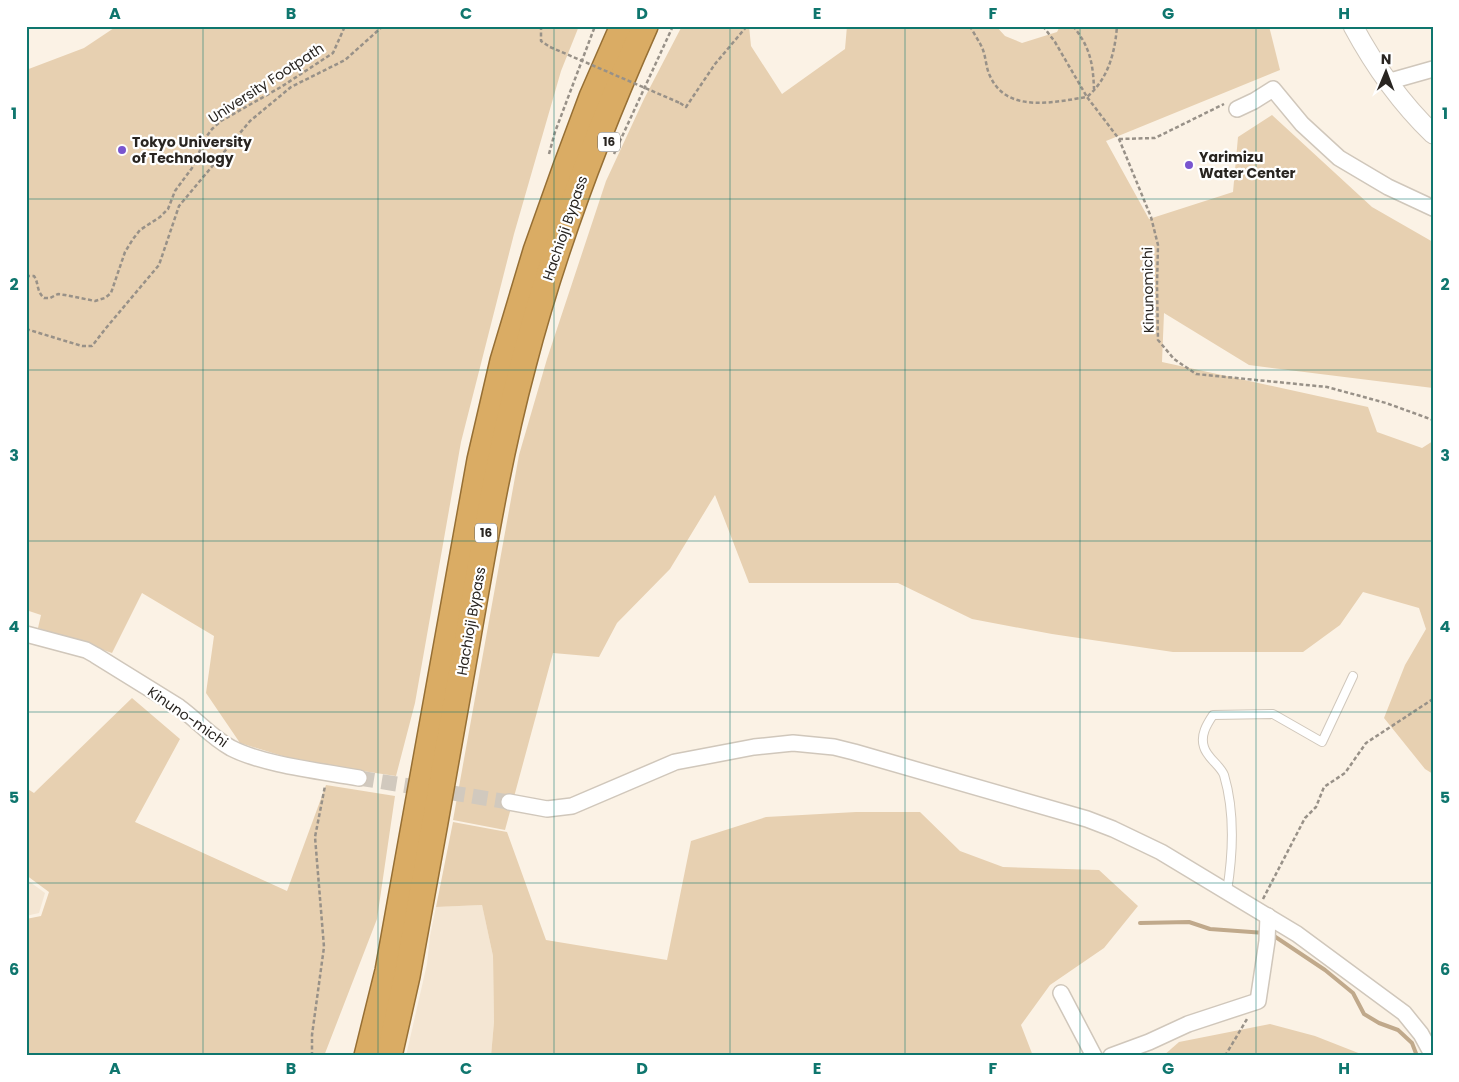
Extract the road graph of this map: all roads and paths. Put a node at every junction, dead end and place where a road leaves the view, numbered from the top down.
1 (345, 26) edge
2 (383, 26) edge
3 (541, 26) edge
4 (608, 26) edge
5 (623, 26) edge
6 (645, 26) edge
7 (662, 26) edge
8 (673, 26) edge
9 (747, 26) edge
10 (970, 26) edge
11 (1043, 26) edge
12 (1073, 26) edge
13 (1118, 26) edge
14 (1353, 26) edge
15 (1433, 69) edge
16 (1387, 82) junction
17 (1094, 91) junction
18 (1087, 97) junction
19 (1237, 109) joint
20 (1433, 134) edge
21 (1119, 139) junction
22 (612, 159) dead end
23 (566, 167) junction
24 (1433, 208) edge
25 (555, 258) junction
26 (26, 276) edge
27 (26, 329) edge
28 (1433, 420) edge
29 (26, 634) edge
30 (1353, 676) dead end
31 (1433, 699) edge
32 (327, 772) junction
33 (359, 778) tunnel mouth
34 (508, 802) tunnel mouth
35 (1227, 891) junction
36 (1265, 923) junction
37 (1061, 993) dead end
38 (1258, 1001) junction
39 (312, 1056) edge
40 (367, 1056) edge
41 (388, 1056) edge
42 (1094, 1056) edge
43 (1111, 1056) edge
44 (1225, 1056) edge
45 (1433, 1056) edge

1 - 26 path, University Footpath
2 - 27 path
3 - 9 path, bridge
4 - 23 highway, 16
5 - 23 highway, Hachioji Bypass / 16
6 - 25 highway, Hachioji Bypass / 16
7 - 25 highway, 16
8 - 22 path
10 - 18 path
11 - 18 path, Kinunomichi
12 - 17 path
13 - 17 path
14 - 16 street
15 - 16 street
16 - 20 street
17 - 18 path
18 - 21 path, Kinunomichi
19 - 21 path
19 - 24 street
21 - 28 path, Kinunomichi
23 - 40 highway, Hachioji Bypass / 16
25 - 41 highway, Hachioji Bypass / 16
29 - 32 street, Kinuno-michi
30 - 35 lane
31 - 36 path
32 - 33 street, Kinuno-michi
32 - 39 path
34 - 35 street
35 - 36 street
36 - 38 street
36 - 45 street
37 - 42 street
38 - 43 street
38 - 44 path

